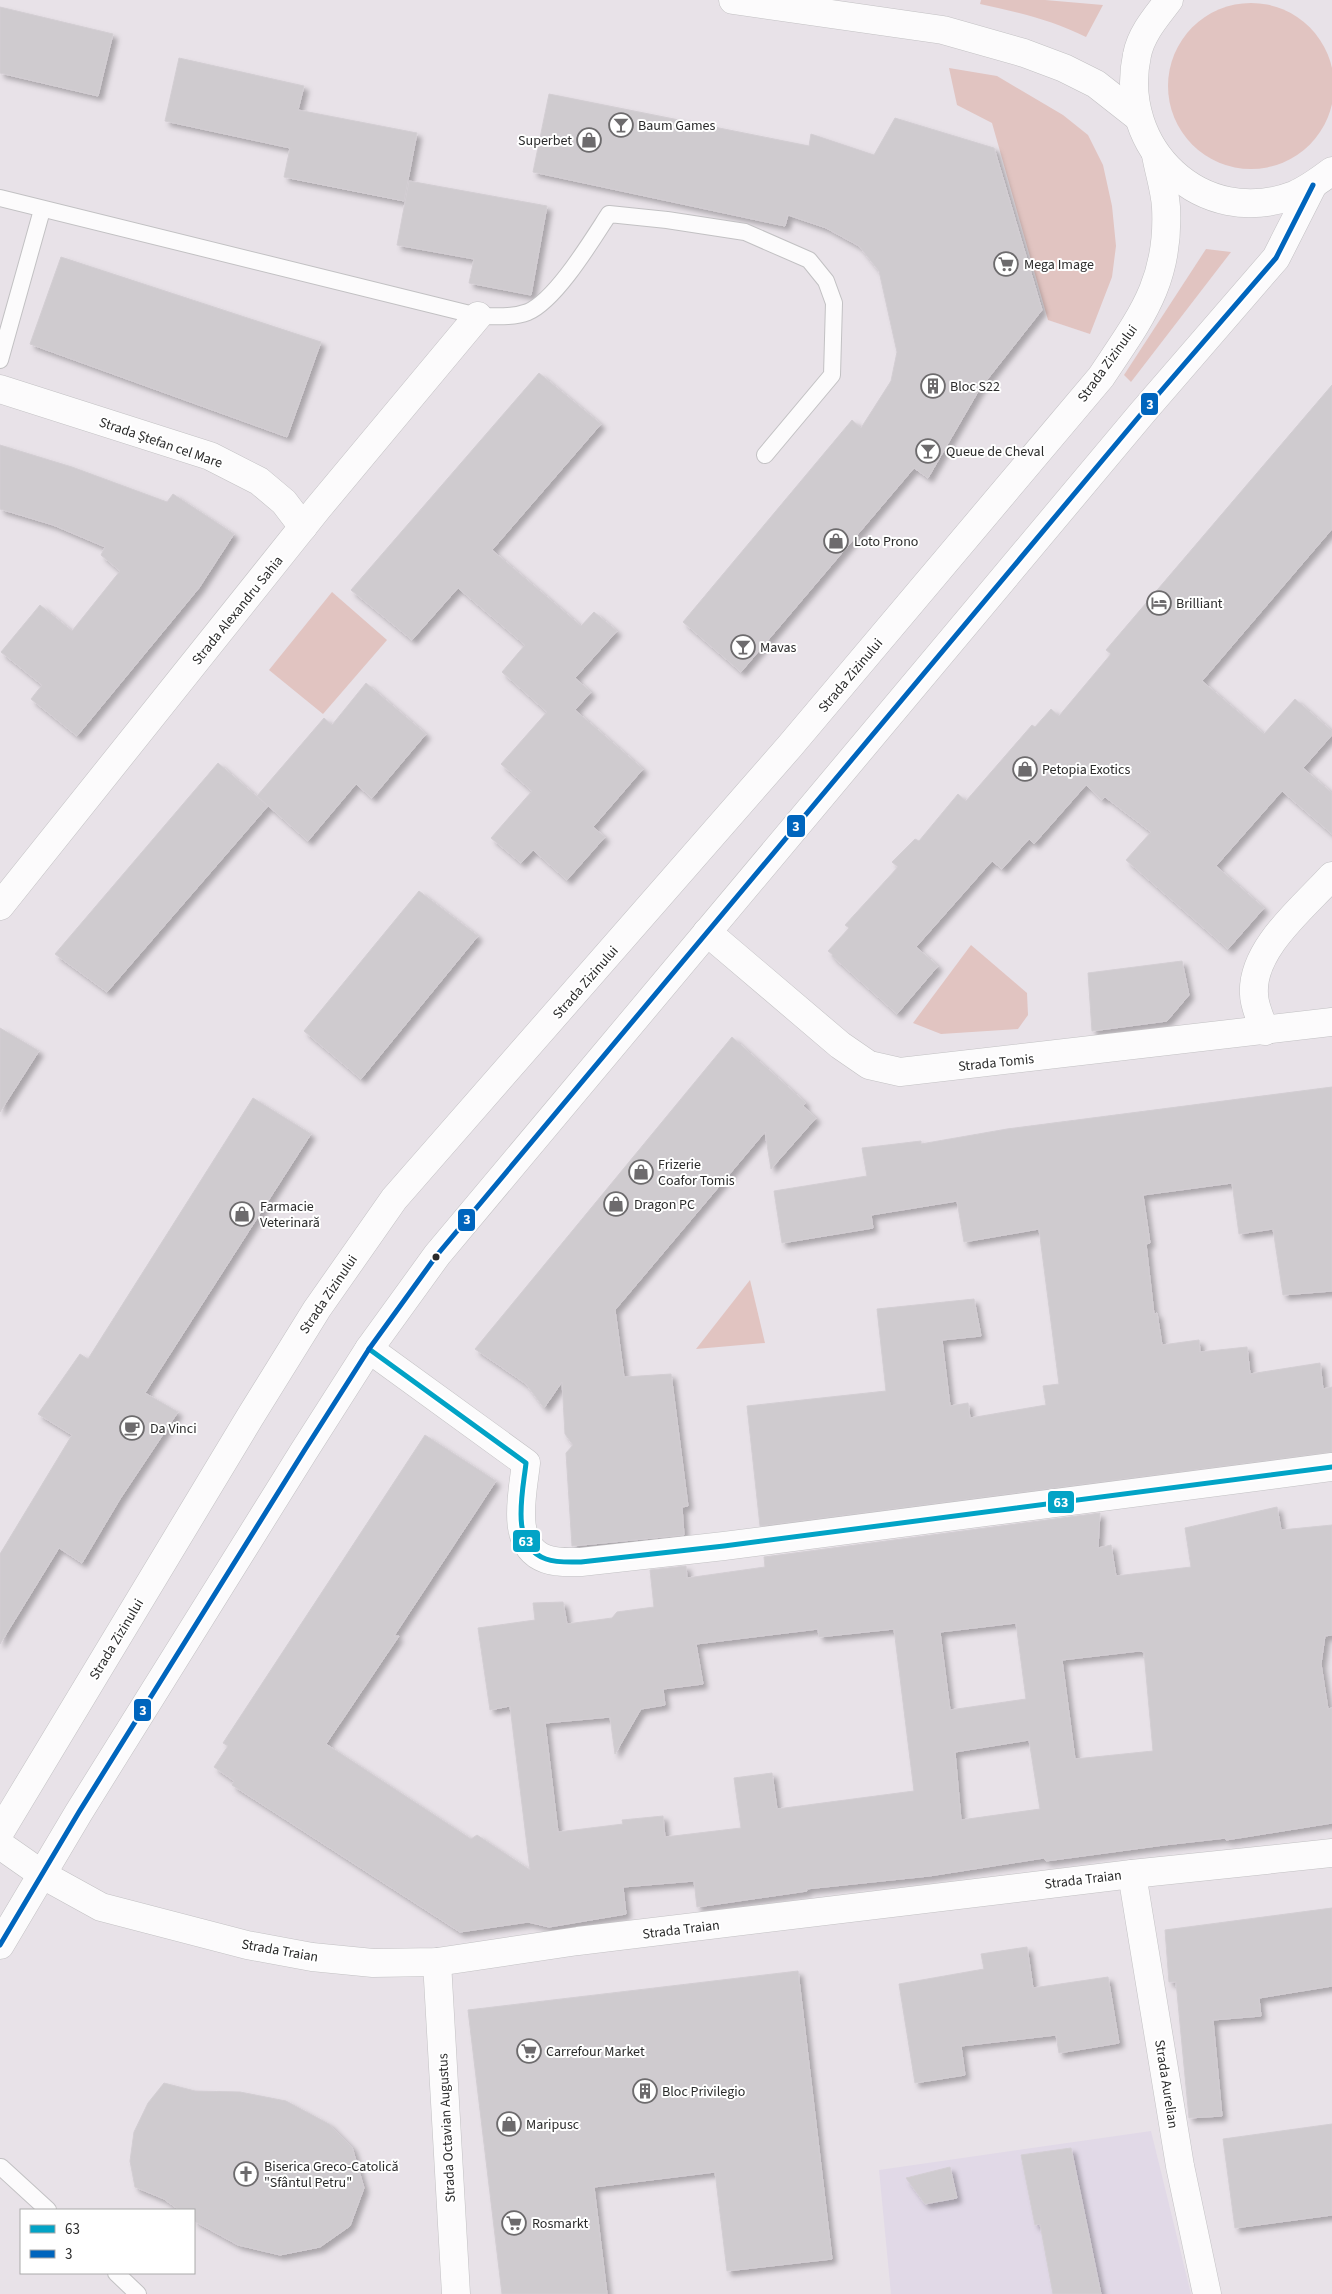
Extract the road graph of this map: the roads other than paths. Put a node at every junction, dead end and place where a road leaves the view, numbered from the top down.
1 (732, 0) edge
2 (1168, 0) edge
3 (1138, 117) junction
4 (1156, 154) junction
5 (1323, 178) edge
6 (0, 198) edge
7 (42, 210) junction
8 (478, 316) junction
9 (0, 360) edge
10 (0, 389) edge
11 (765, 454) dead end
12 (303, 527) junction
13 (1332, 876) edge
14 (0, 906) edge
15 (707, 932) junction
16 (1332, 1022) edge
17 (1264, 1031) junction
18 (369, 1349) junction
19 (1332, 1467) edge
20 (0, 1832) edge
21 (0, 1845) edge
22 (1332, 1853) edge
23 (1132, 1874) junction
24 (43, 1875) junction
25 (0, 1945) edge
26 (437, 1962) junction
27 (1, 2167) dead end
28 (47, 2209) edge
29 (117, 2274) edge
30 (138, 2294) edge
31 (456, 2294) edge
32 (1207, 2294) edge

1 - 3 street
2 - 3 street
3 - 4 street
4 - 5 street
4 - 20 street, Strada Zizinului
5 - 15 street
6 - 7 lane
7 - 8 lane
7 - 9 lane
8 - 11 lane
8 - 12 street, Strada Alexandru Sahia
10 - 12 street, Strada Ștefan cel Mare
12 - 14 street, Strada Alexandru Sahia
13 - 17 street
15 - 17 street, Strada Tomis
15 - 18 street
16 - 17 street, Strada Tomis
18 - 19 street
18 - 24 street
21 - 24 street, Strada Traian
22 - 23 street, Strada Traian
23 - 26 street, Strada Traian
23 - 32 street, Strada Aurelian
24 - 25 street
24 - 26 street, Strada Traian
26 - 31 street, Strada Octavian Augustus
27 - 28 lane
29 - 30 lane

